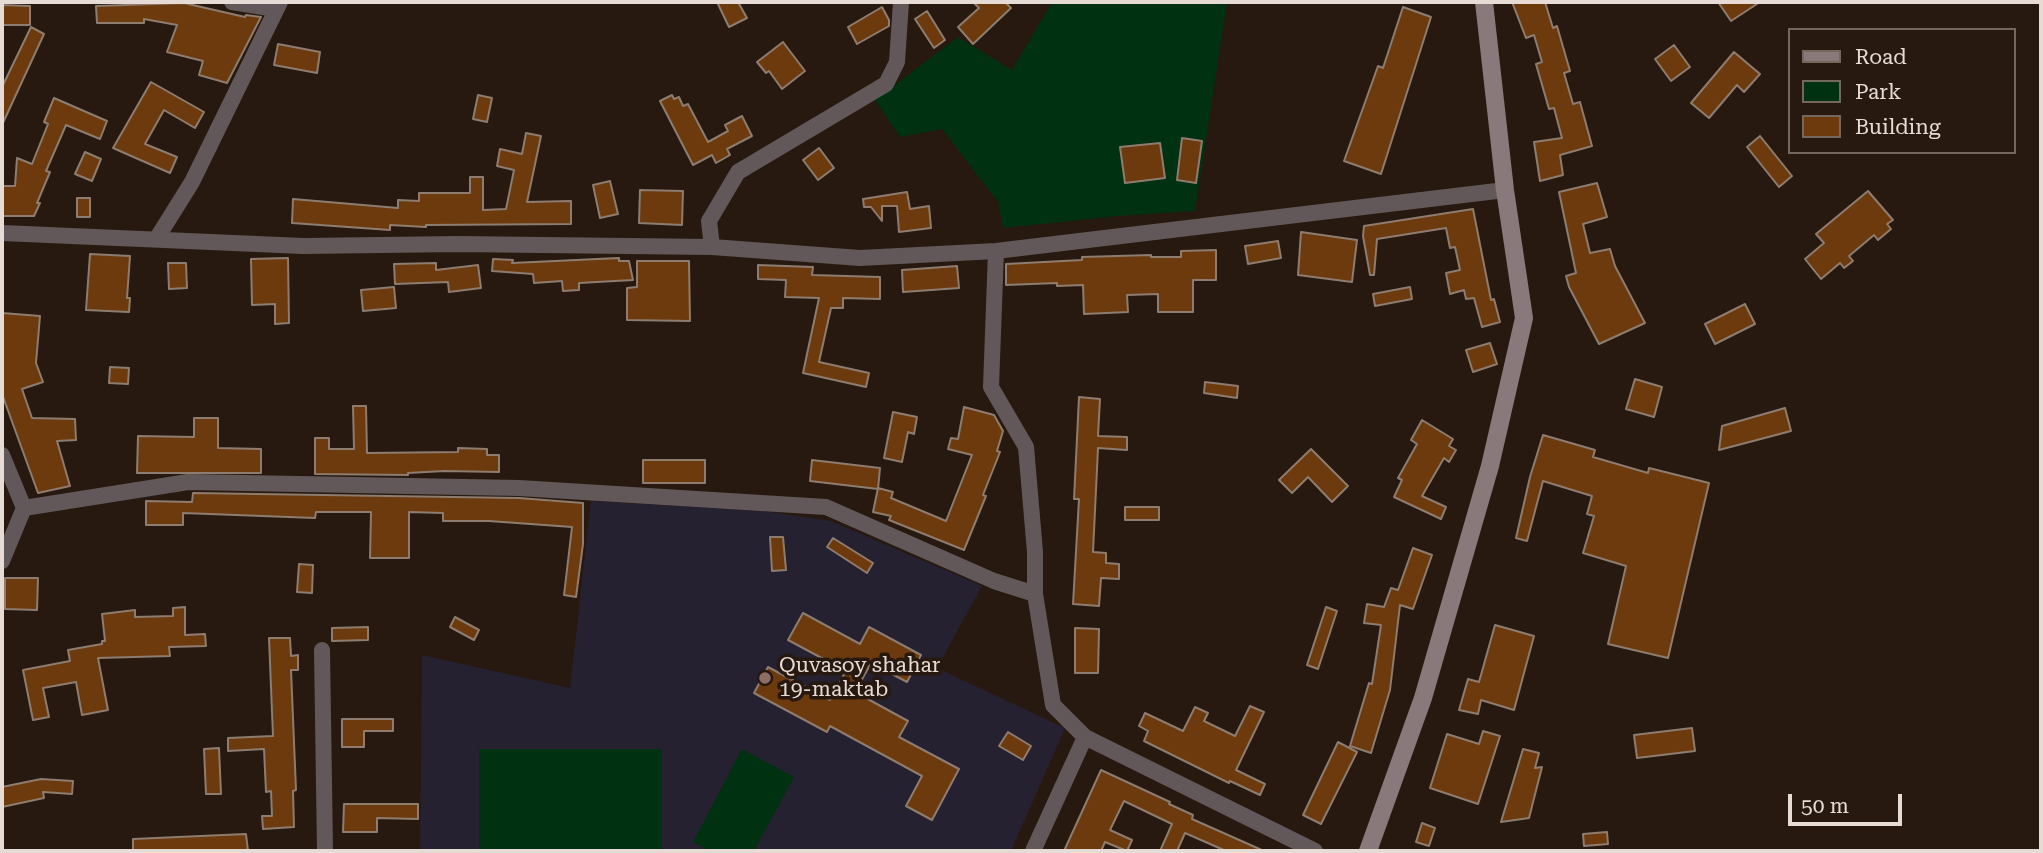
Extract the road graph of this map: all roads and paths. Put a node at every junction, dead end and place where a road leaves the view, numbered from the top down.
1 (232, 2) edge
2 (901, 2) edge
3 (1484, 2) edge
4 (278, 5) edge
5 (1505, 190) junction
6 (2, 233) edge
7 (157, 238) junction
8 (712, 247) junction
9 (996, 251) junction
10 (2, 456) edge
11 (24, 508) junction
12 (2, 561) edge
13 (1035, 594) junction
14 (322, 650) dead end
15 (1086, 737) junction
16 (326, 851) edge
17 (1033, 851) edge
18 (1315, 851) edge
19 (1368, 851) edge

1 - 4 street
2 - 8 street
3 - 5 main road
4 - 7 street
5 - 9 street
5 - 19 main road
6 - 7 street
7 - 8 street
8 - 9 street
9 - 13 street
10 - 11 street
11 - 12 street
11 - 13 street
13 - 15 street
14 - 16 street
15 - 17 street
15 - 18 street

